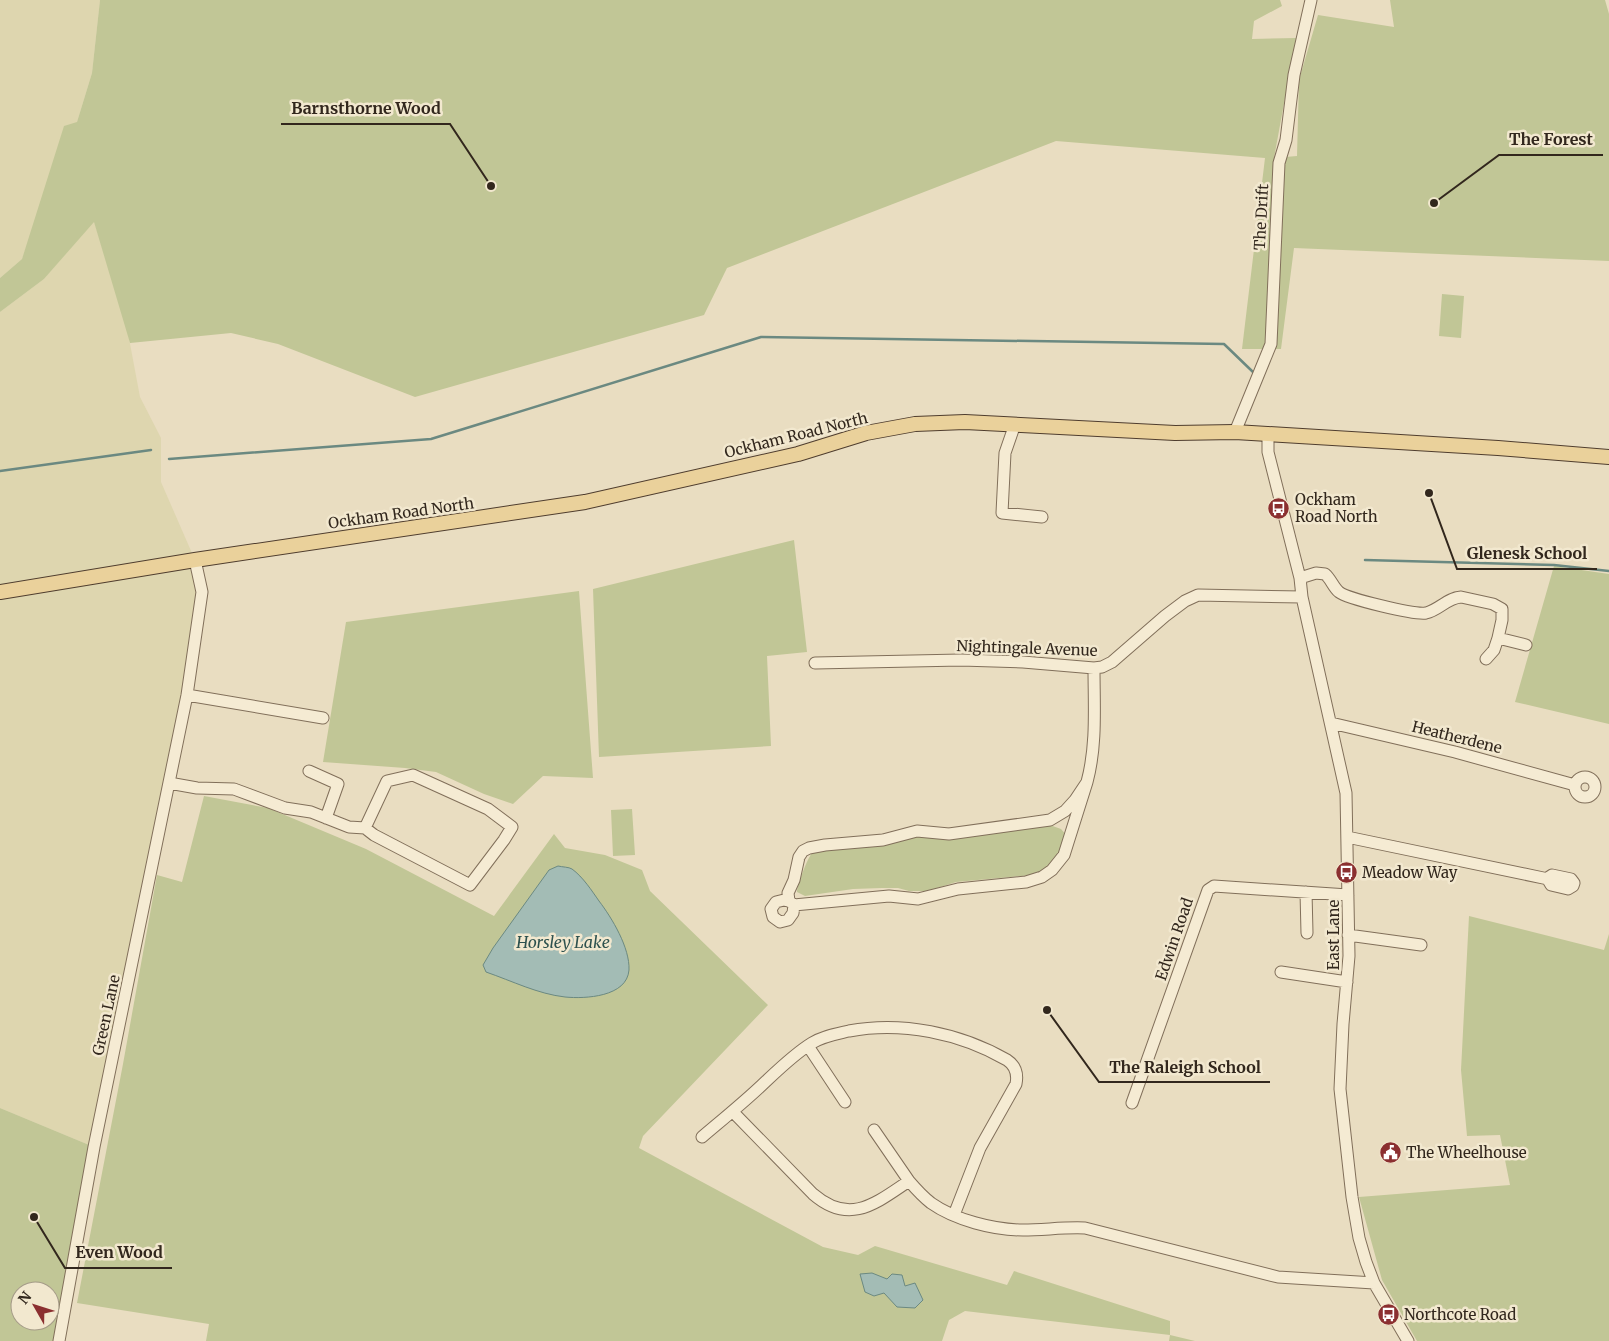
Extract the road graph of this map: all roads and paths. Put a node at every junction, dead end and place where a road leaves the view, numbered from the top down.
1 (1311, 0) edge
2 (1015, 424) junction
3 (1235, 432) junction
4 (1268, 435) junction
5 (1609, 457) edge
6 (1042, 517) dead end
7 (195, 560) junction
8 (1300, 578) junction
9 (0, 592) edge
10 (1302, 597) junction
11 (1498, 638) junction
12 (1526, 645) dead end
13 (1486, 659) dead end
14 (815, 663) dead end
15 (1094, 668) junction
16 (187, 695) junction
17 (323, 718) dead end
18 (1331, 723) junction
19 (309, 771) dead end
20 (1087, 782) junction
21 (169, 783) junction
22 (1575, 784) dead end
23 (326, 818) junction
24 (1050, 820) junction
25 (365, 828) junction
26 (1070, 836) junction
27 (1347, 837) junction
28 (1548, 879) dead end
29 (1306, 892) junction
30 (1348, 895) junction
31 (1308, 933) dead end
32 (1348, 934) junction
33 (1421, 945) dead end
34 (1281, 972) dead end
35 (1347, 982) junction
36 (808, 1046) junction
37 (845, 1102) dead end
38 (1132, 1103) dead end
39 (733, 1112) junction
40 (874, 1130) dead end
41 (702, 1137) dead end
42 (909, 1180) junction
43 (954, 1215) junction
44 (1374, 1283) junction
45 (59, 1341) edge
46 (1408, 1341) edge

1 - 3 street, The Drift
2 - 3 main road, Ockham Road North
2 - 6 street
2 - 7 main road, Ockham Road North
3 - 4 main road, Ockham Road North
4 - 5 main road, Ockham Road North
4 - 8 street, East Lane
7 - 9 main road, Ockham Road North
7 - 16 street, Green Lane
8 - 10 street, East Lane
8 - 11 street
10 - 15 street, Nightingale Avenue
10 - 18 street, East Lane
11 - 12 street
11 - 13 street
14 - 15 street, Nightingale Avenue
15 - 20 street
16 - 17 street
16 - 21 street, Green Lane
18 - 22 street, Heatherdene
18 - 27 street, East Lane
19 - 23 street
20 - 24 street
20 - 26 street
21 - 23 street
21 - 45 street, Green Lane
23 - 25 street
24 - 26 street
24 - 26 street
25 - 25 street
27 - 28 street
27 - 30 street, East Lane
29 - 30 street, Edwin Road
29 - 31 street
29 - 38 street, Edwin Road
30 - 32 street, East Lane
32 - 33 street
32 - 35 street, East Lane
34 - 35 street
35 - 44 street, East Lane
36 - 37 street
36 - 39 street
36 - 43 street
39 - 41 street
39 - 42 street
40 - 42 street
42 - 43 street
43 - 44 street
44 - 46 street, East Lane

